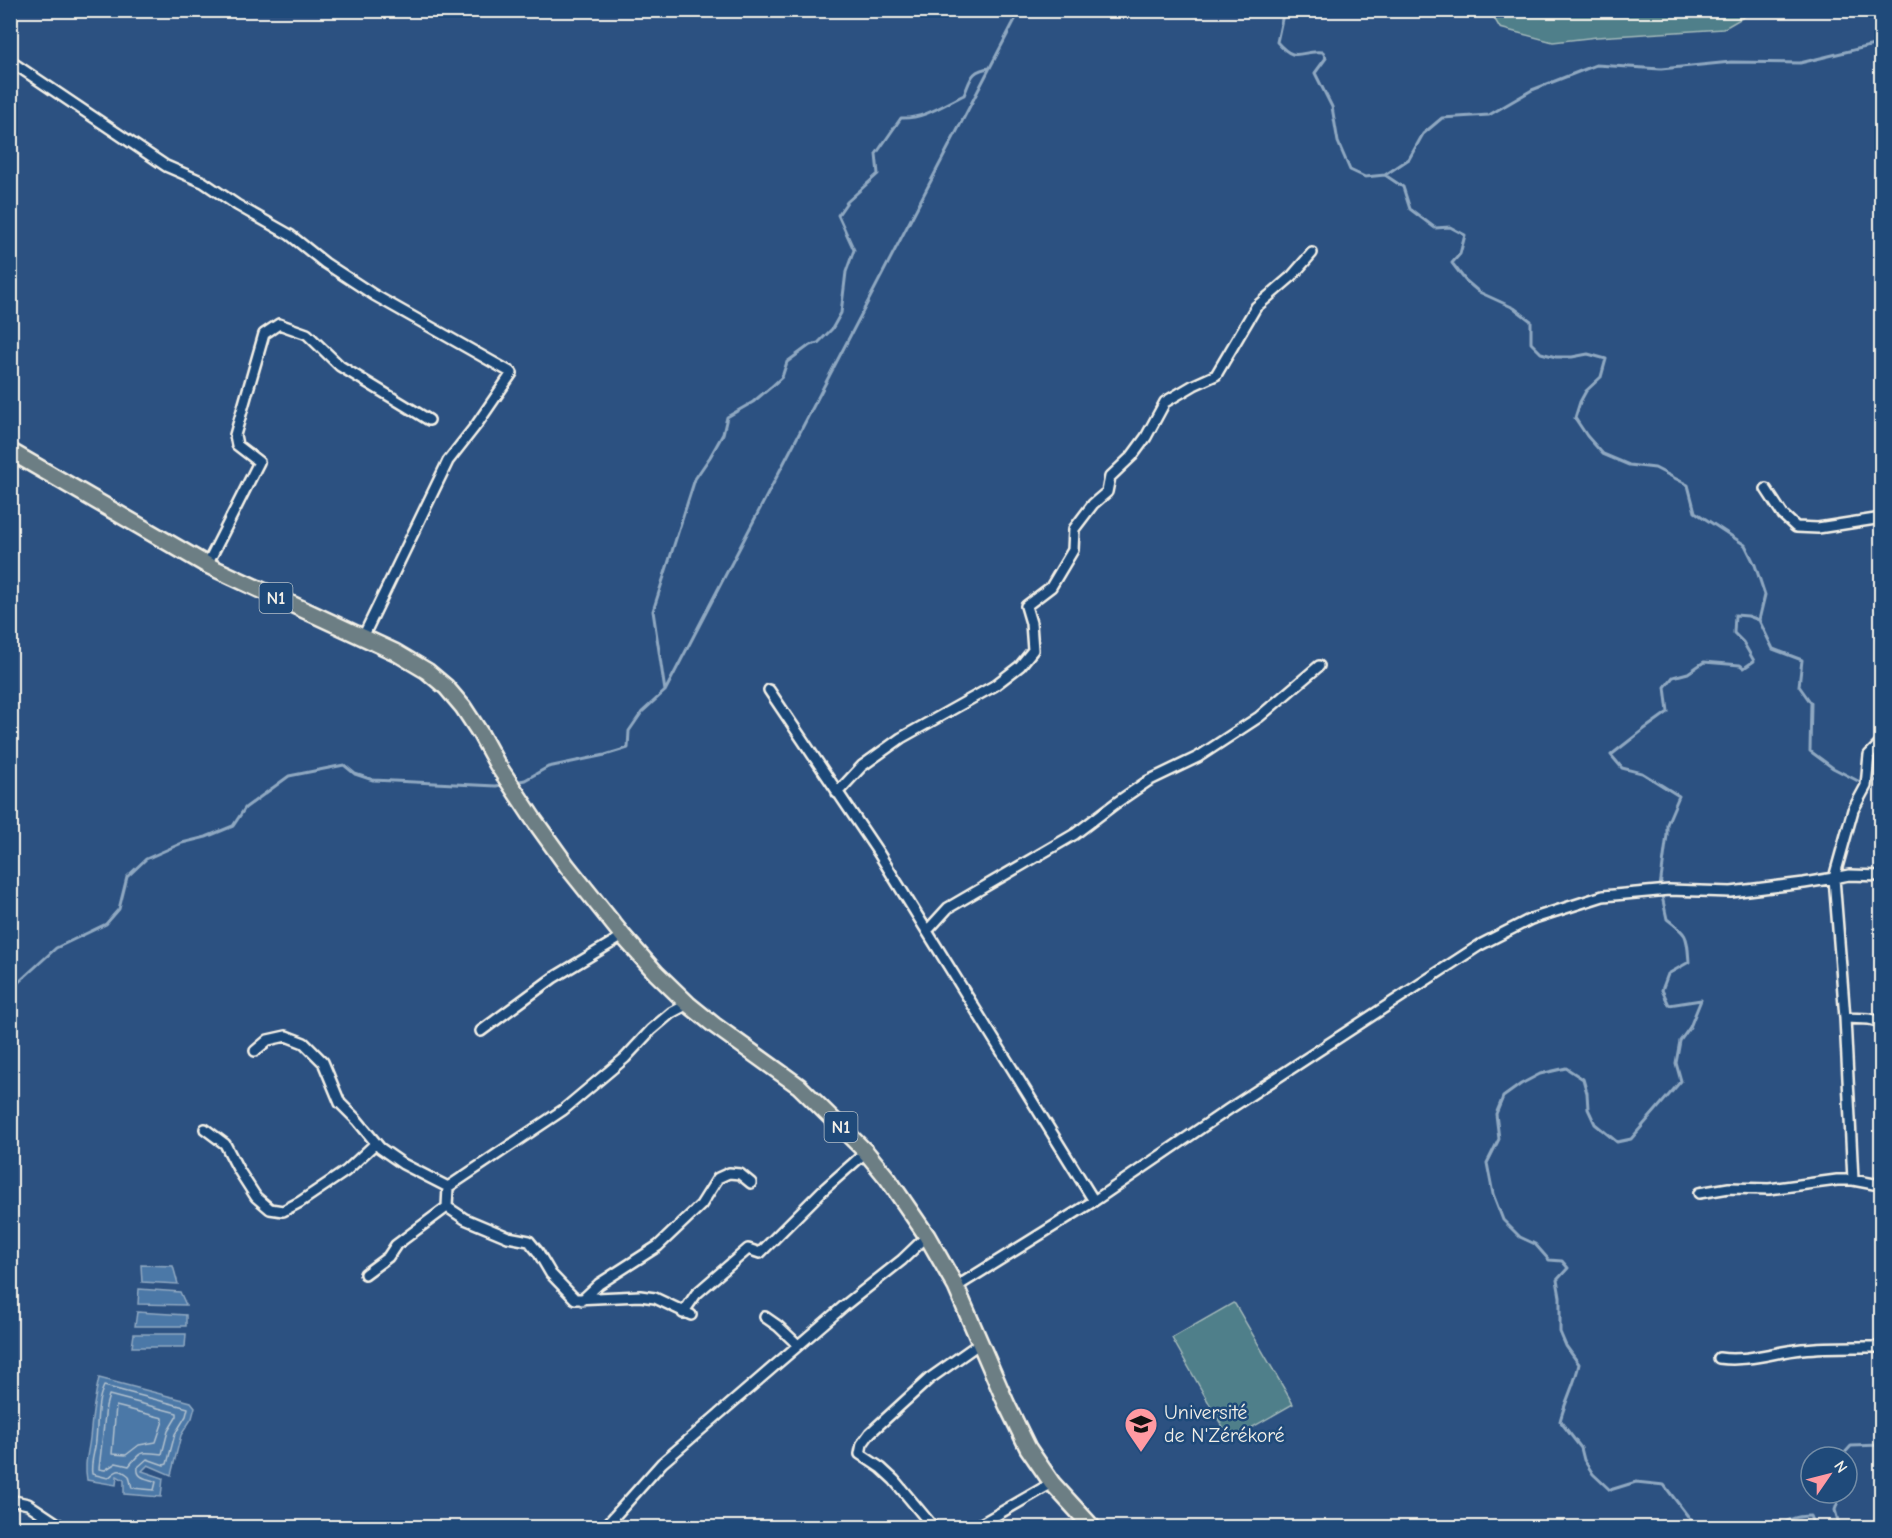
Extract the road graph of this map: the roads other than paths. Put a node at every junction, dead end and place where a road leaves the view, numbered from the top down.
1 (10, 61) edge
2 (1312, 253) dead end
3 (429, 420) dead end
4 (10, 451) edge
5 (1766, 489) dead end
6 (1881, 518) edge
7 (207, 565) junction
8 (363, 637) junction
9 (1319, 666) dead end
10 (769, 690) dead end
11 (1881, 742) edge
12 (837, 793) junction
13 (1881, 876) edge
14 (1834, 878) junction
15 (927, 931) junction
16 (623, 936) junction
17 (688, 1004) junction
18 (1845, 1018) junction
19 (1881, 1022) edge
20 (482, 1031) dead end
21 (255, 1051) dead end
22 (205, 1129) dead end
23 (376, 1143) junction
24 (866, 1152) junction
25 (1853, 1180) junction
26 (751, 1183) dead end
27 (1881, 1184) edge
28 (448, 1187) junction
29 (1699, 1193) dead end
30 (1094, 1201) junction
31 (447, 1207) junction
32 (927, 1236) junction
33 (365, 1274) dead end
34 (956, 1287) junction
35 (582, 1300) junction
36 (765, 1317) dead end
37 (980, 1343) junction
38 (798, 1345) junction
39 (1881, 1347) edge
40 (1719, 1358) dead end
41 (1052, 1483) junction
42 (10, 1500) edge
43 (64, 1527) edge
44 (604, 1527) edge
45 (934, 1527) edge
46 (974, 1527) edge
47 (1093, 1527) edge

1 - 8 street
2 - 12 street
3 - 7 street
4 - 7 main road, N1
5 - 6 street
7 - 8 main road, N1
8 - 16 main road, N1
9 - 15 street
10 - 12 street
11 - 14 street
12 - 15 street
13 - 14 street
14 - 18 street
14 - 30 street
15 - 30 street
16 - 17 main road, N1
16 - 20 street
17 - 24 main road, N1
17 - 28 street
18 - 19 street
18 - 25 street
21 - 23 street
22 - 23 street
23 - 28 street
24 - 32 main road, N1
24 - 35 street
25 - 27 street
25 - 29 street
26 - 35 street
28 - 31 street
30 - 34 street
31 - 33 street
31 - 35 street
32 - 34 main road, N1
32 - 38 street
34 - 37 main road, N1
36 - 38 street
37 - 41 main road, N1
37 - 45 street
38 - 44 street
39 - 40 street
41 - 46 street
41 - 47 main road, N1
42 - 43 street

